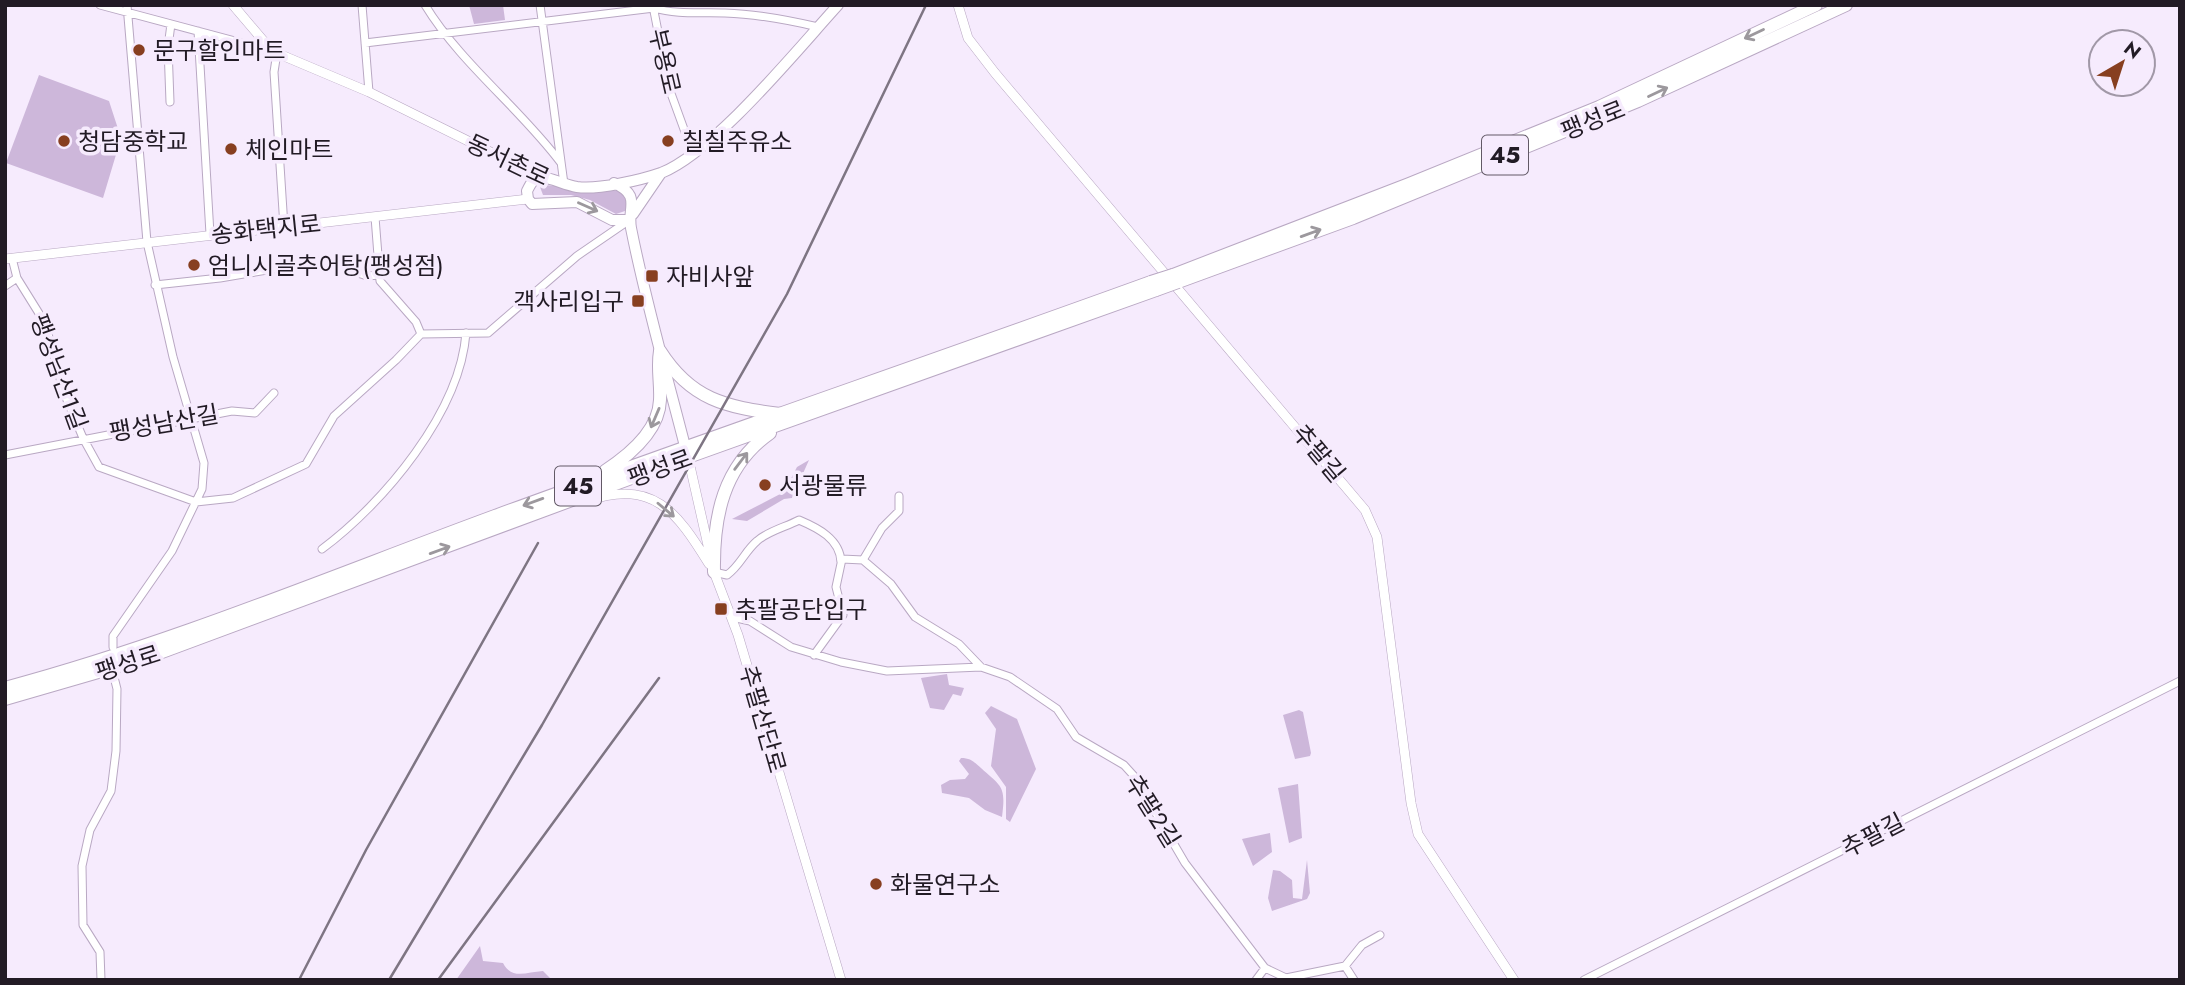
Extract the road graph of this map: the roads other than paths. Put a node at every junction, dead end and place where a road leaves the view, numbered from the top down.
1 (100, 5) edge
2 (233, 5) edge
3 (362, 5) edge
4 (425, 5) edge
5 (540, 5) edge
6 (838, 5) edge
7 (958, 5) edge
8 (1800, 5) edge
9 (1846, 5) edge
10 (653, 6) edge
11 (1822, 8) edge
12 (127, 9) edge
13 (1789, 17) junction
14 (542, 19) junction
15 (171, 24) junction
16 (818, 27) junction
17 (198, 31) junction
18 (443, 32) junction
19 (365, 43) junction
20 (272, 51) junction
21 (369, 92) junction
22 (170, 102) dead end
23 (693, 154) junction
24 (561, 163) junction
25 (661, 173) junction
26 (541, 177) junction
27 (614, 183) junction
28 (564, 184) junction
29 (528, 199) junction
30 (375, 218) junction
31 (630, 220) junction
32 (284, 227) junction
33 (211, 234) junction
34 (147, 242) junction
35 (8, 259) edge
36 (379, 275) junction
37 (17, 278) junction
38 (1175, 278) junction
39 (155, 285) junction
40 (5, 286) edge
41 (466, 333) junction
42 (421, 334) junction
43 (660, 351) junction
44 (274, 393) dead end
45 (194, 419) junction
46 (782, 420) junction
47 (83, 438) junction
48 (687, 452) junction
49 (5, 455) edge
50 (577, 492) junction
51 (899, 496) dead end
52 (196, 502) junction
53 (322, 549) dead end
54 (863, 559) junction
55 (841, 564) junction
56 (714, 572) junction
57 (732, 618) junction
58 (113, 648) dead end
59 (814, 655) junction
60 (981, 667) junction
61 (114, 677) dead end
62 (2180, 681) edge
63 (5, 688) edge
64 (5, 699) edge
65 (1380, 935) dead end
66 (1345, 966) junction
67 (1265, 968) junction
68 (101, 980) edge
69 (841, 980) edge
70 (1256, 980) edge
71 (1354, 980) edge
72 (1514, 980) edge
73 (1584, 980) edge

1 - 12 street
2 - 20 street, 동서촌로
3 - 19 street
4 - 18 street
5 - 14 street
6 - 16 main road, 동서촌로
7 - 72 street, 추팔길
8 - 13 main road
9 - 11 main road, 팽성로 / 45
10 - 14 street
10 - 16 street
10 - 23 street, 부용로
11 - 13 main road, 팽성로 / 45
38 -> 11 main road, 팽성로 / 45
12 - 15 street
12 - 34 street
13 -> 38 main road, 팽성로 / 45
14 - 18 street
14 - 24 street
15 - 17 street
15 - 22 street
16 - 23 main road, 동서촌로
17 - 20 street
17 - 33 street
18 - 19 street
18 - 24 street
19 - 21 street
20 - 21 street, 동서촌로
20 - 32 street
21 - 26 street, 동서촌로
23 - 25 main road, 동서촌로
24 - 28 street
25 - 27 main road, 동서촌로
25 - 31 main road
26 - 28 main road, 동서촌로
26 - 29 main road
27 - 28 main road, 동서촌로
27 - 31 main road
29 - 30 street, 송화택지로
29 -> 31 main road, 송화택지로
30 - 32 street, 송화택지로
30 - 36 street
31 - 41 street
31 - 43 main road
32 - 33 street, 송화택지로
33 - 34 street, 송화택지로
34 - 35 street, 송화택지로
34 - 39 street
35 - 37 street, 팽성남산1길
36 - 39 street
36 - 42 street
37 - 40 street
37 - 47 street, 팽성남산1길
38 - 46 main road, 팽성로 / 45, bridge
39 - 45 street
41 - 42 street
41 - 53 street
42 - 52 street
43 - 46 main road
43 - 48 main road
43 -> 50 main road
44 - 45 street, 팽성남산길
45 - 47 street, 팽성남산길
45 - 52 street
46 - 48 main road, 팽성로 / 45
56 -> 46 main road
47 - 49 street, 팽성남산길
47 - 52 street, 팽성남산1길
48 - 50 main road, 팽성로 / 45
48 - 56 street, 추팔산단로
50 -> 56 street
50 -> 63 main road, 팽성로 / 45
64 -> 50 main road, 팽성로 / 45
51 - 54 street
52 - 58 street
54 - 55 street
54 - 60 street
55 - 56 street
55 - 59 street
56 - 57 street, 추팔산단로
57 - 59 street, 추팔2길
57 - 69 street, 추팔산단로
59 - 60 street, 추팔2길
60 - 67 street, 추팔2길
61 - 68 street
62 - 73 street, 추팔길
65 - 66 street
66 - 67 street
66 - 71 street
67 - 70 street

